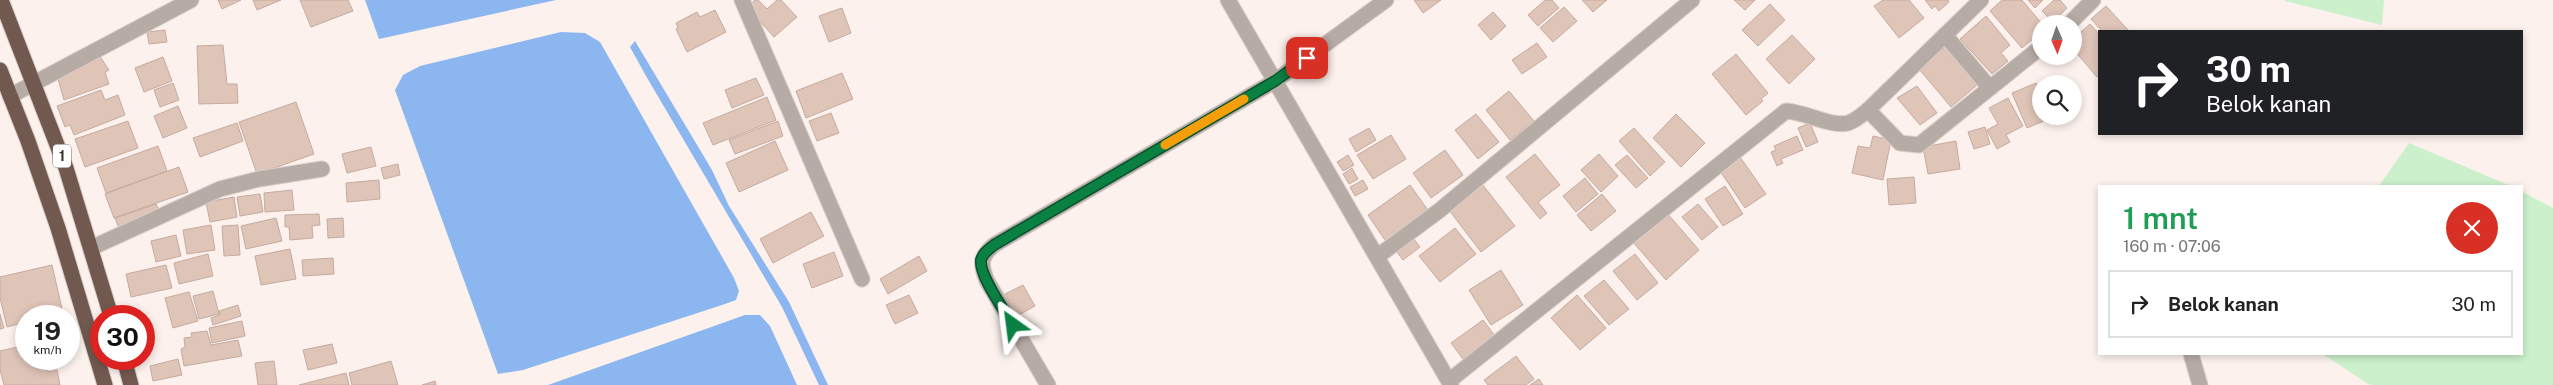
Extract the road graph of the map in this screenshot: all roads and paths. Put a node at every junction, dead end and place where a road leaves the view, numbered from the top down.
1 (1, 0) edge
2 (191, 0) edge
3 (742, 0) edge
4 (1228, 0) edge
5 (1386, 0) edge
6 (1692, 0) edge
7 (1980, 0) edge
8 (2093, 0) edge
9 (2077, 15) edge
10 (1945, 35) junction
11 (2032, 54) edge
12 (0, 70) edge
13 (1275, 81) junction
14 (33, 84) junction
15 (1990, 88) junction
16 (10, 96) junction
17 (1868, 110) junction
18 (322, 169) dead end
19 (91, 248) junction
20 (1378, 256) junction
21 (862, 279) dead end
22 (108, 305) edge
23 (2191, 355) edge
24 (127, 370) edge
25 (1450, 383) edge
26 (105, 385) edge
27 (131, 385) edge
28 (1048, 385) edge
29 (2200, 385) edge

1 - 14 highway, 1
2 - 14 street
3 - 21 street
4 - 13 street
5 - 13 street
6 - 20 street
7 - 10 street
8 - 9 street
10 - 15 street
10 - 17 street
11 - 15 street
12 - 16 highway, 1
13 - 20 street
13 - 28 street
14 - 16 street
14 - 19 highway, 1
15 - 17 street
16 - 26 highway, 1
17 - 25 street
18 - 19 street
19 - 22 highway, 1
20 - 25 street
23 - 29 street
24 - 27 highway

